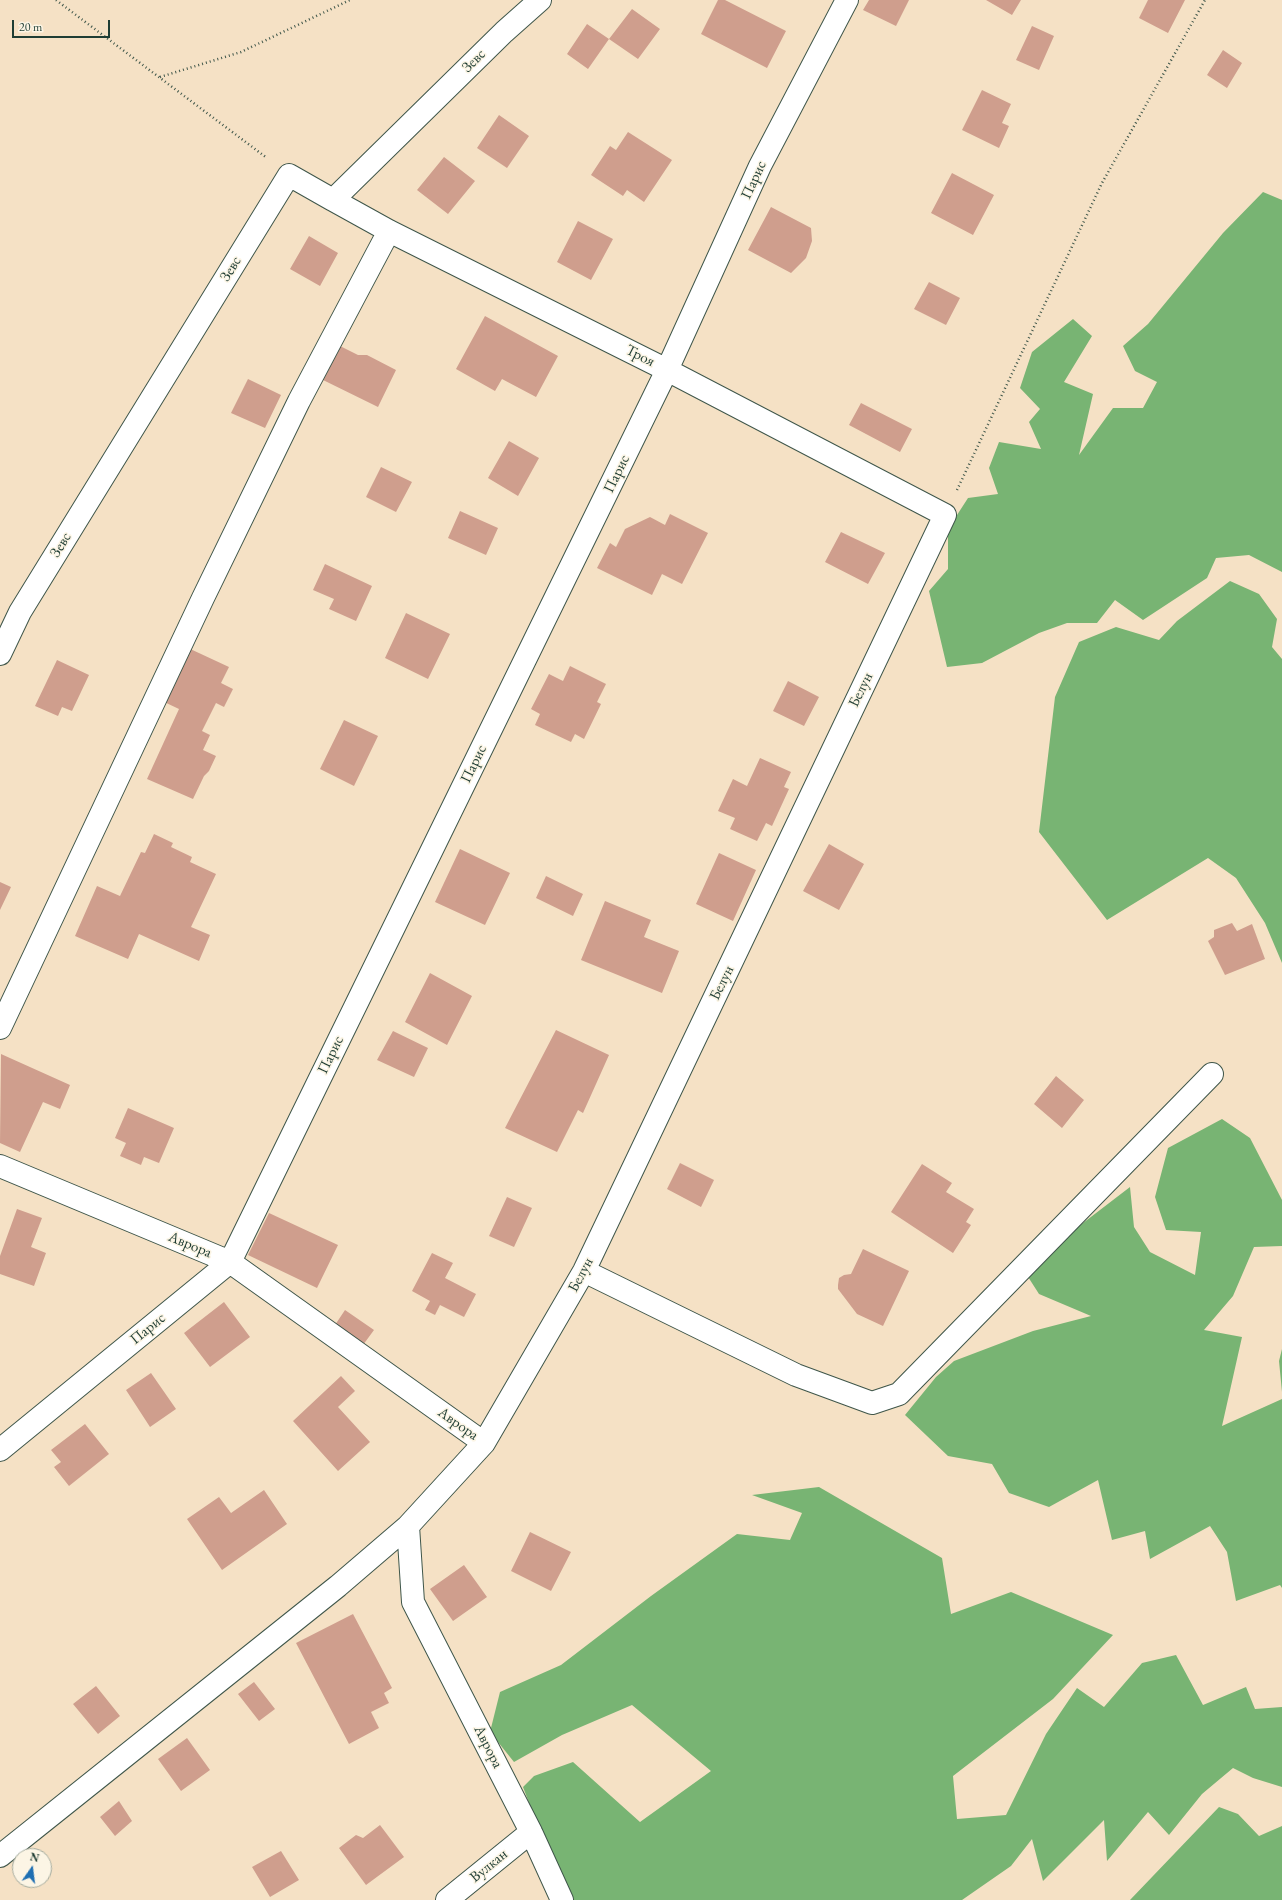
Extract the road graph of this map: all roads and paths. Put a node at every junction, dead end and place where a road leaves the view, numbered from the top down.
1 (56, 0) edge
2 (350, 0) edge
3 (540, 0) edge
4 (847, 0) edge
5 (1205, 0) edge
6 (159, 78) junction
7 (289, 175) junction
8 (333, 200) junction
9 (389, 231) junction
10 (667, 370) junction
11 (945, 515) junction
12 (0, 654) edge
13 (0, 1028) edge
14 (1212, 1074) dead end
15 (0, 1166) edge
16 (230, 1262) junction
17 (584, 1271) junction
18 (484, 1443) junction
19 (0, 1450) edge
20 (408, 1526) junction
21 (531, 1832) junction
22 (0, 1856) edge
23 (447, 1900) edge
24 (562, 1900) edge

1 - 6 path
2 - 6 path
3 - 8 street, Зевс
4 - 10 street, Парис
5 - 11 path
6 - 7 path
7 - 8 street
7 - 12 street, Зевс
8 - 9 street, Троя
9 - 10 street, Троя
9 - 13 street
10 - 11 street, Троя
10 - 16 street, Парис
11 - 17 street, Белун
14 - 17 street
15 - 16 street, Аврора
16 - 18 street, Аврора
16 - 19 street, Парис
17 - 18 street, Белун
18 - 20 street, Аврора
20 - 21 street, Аврора
20 - 22 street
21 - 23 street, Вулкан
21 - 24 street, Аврора

